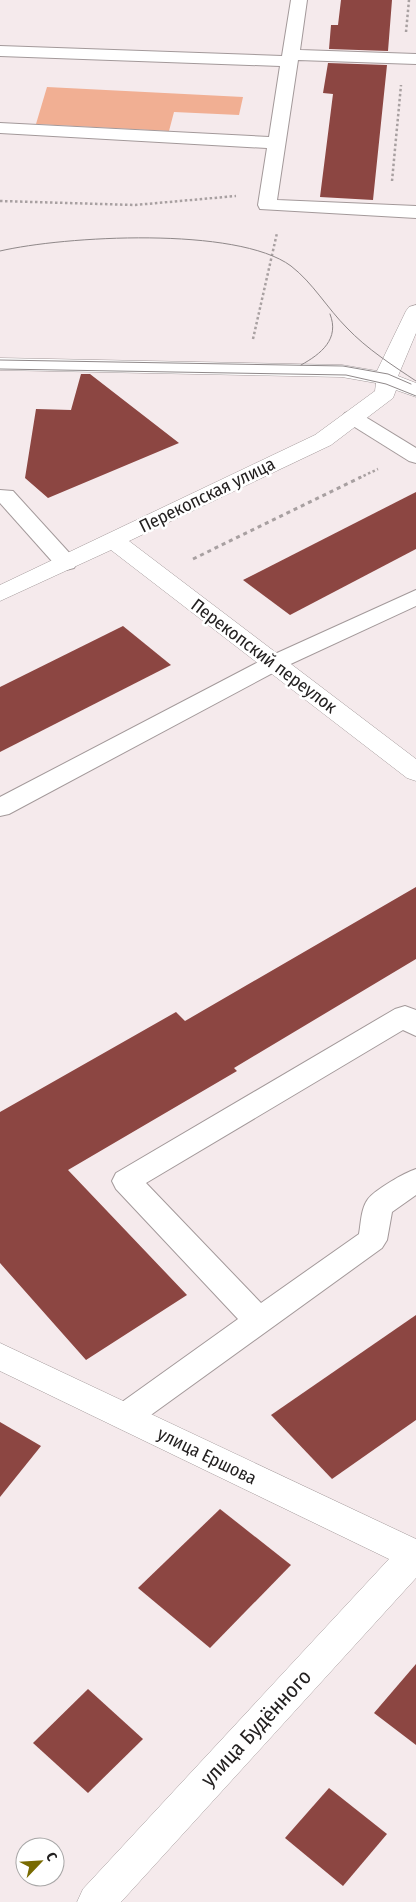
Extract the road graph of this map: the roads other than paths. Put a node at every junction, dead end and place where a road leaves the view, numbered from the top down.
1 (299, 0) edge
2 (0, 51) edge
3 (290, 58) junction
4 (410, 59) edge
5 (0, 128) edge
6 (277, 143) junction
7 (416, 212) edge
8 (416, 311) edge
9 (0, 364) edge
10 (388, 375) junction
11 (416, 391) edge
12 (352, 417) junction
13 (416, 457) edge
14 (0, 496) edge
15 (113, 540) junction
16 (66, 563) junction
17 (0, 594) edge
18 (416, 596) edge
19 (274, 663) junction
20 (416, 772) edge
21 (0, 808) edge
22 (416, 1026) edge
23 (416, 1180) edge
24 (259, 1321) junction
25 (0, 1356) edge
26 (126, 1416) junction
27 (416, 1555) edge
28 (96, 1902) edge

1 - 3 lane
2 - 3 lane
3 - 4 lane
3 - 6 lane
5 - 6 lane
6 - 7 lane
8 - 10 street, Перекопская улица
9 - 10 street
10 - 11 street
10 - 12 street, Перекопская улица
12 - 13 lane
12 - 15 street, Перекопская улица
14 - 16 lane
15 - 16 street, Перекопская улица
15 - 19 street, Перекопский переулок
16 - 17 street, Перекопская улица
18 - 19 lane
19 - 20 street, Перекопский переулок
19 - 21 lane
22 - 24 lane
23 - 24 lane
24 - 26 lane
25 - 26 street, улица Ершова
26 - 27 street, улица Ершова
27 - 28 street, улица Будённого

